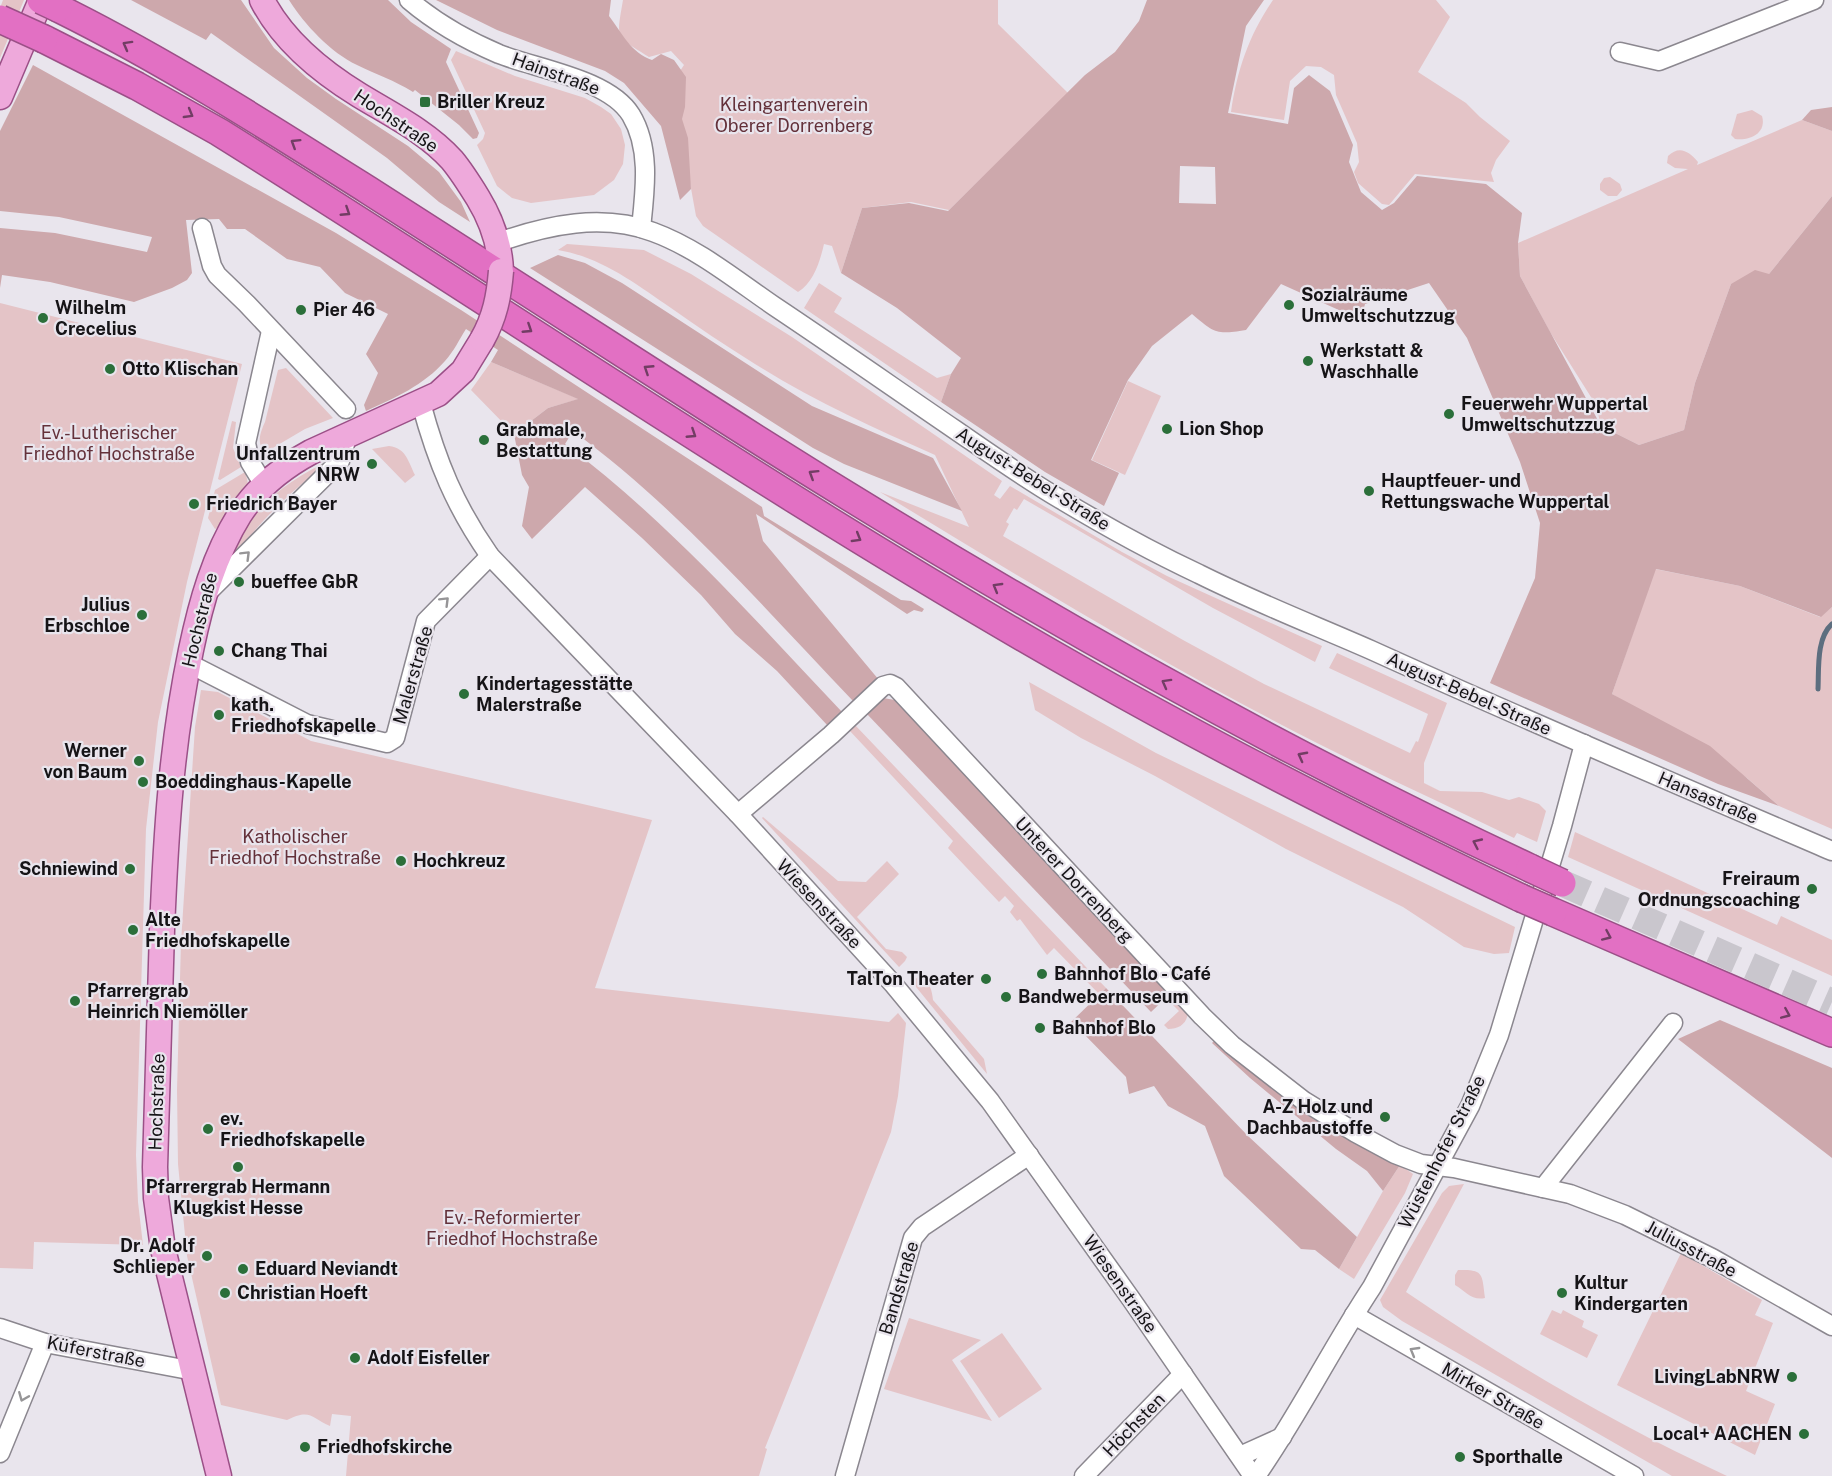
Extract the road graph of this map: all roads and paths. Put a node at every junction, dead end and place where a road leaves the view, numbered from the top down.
1 (262, 0) edge
2 (409, 0) edge
3 (1814, 0) edge
4 (46, 3) edge
5 (0, 19) edge
6 (1620, 52) dead end
7 (0, 97) edge
8 (202, 228) dead end
9 (641, 228) junction
10 (499, 242) junction
11 (271, 331) junction
12 (421, 404) junction
13 (346, 409) dead end
14 (348, 434) junction
15 (264, 485) junction
16 (490, 556) junction
17 (204, 596) junction
18 (188, 663) junction
19 (1584, 744) junction
20 (738, 814) junction
21 (1832, 851) edge
22 (1562, 883) tunnel mouth
23 (1673, 1023) dead end
24 (1832, 1033) edge
25 (1029, 1155) junction
26 (1438, 1165) junction
27 (1543, 1188) junction
28 (1354, 1315) junction
29 (1832, 1326) edge
30 (0, 1328) edge
31 (45, 1343) junction
32 (194, 1371) junction
33 (1183, 1374) junction
34 (1284, 1436) junction
35 (0, 1453) edge
36 (1240, 1456) junction
37 (851, 1474) edge
38 (219, 1476) edge
39 (1084, 1476) edge
40 (1255, 1476) edge
41 (1634, 1476) edge

1 - 10 main road, Hochstraße
2 - 9 street, Hainstraße
3 - 6 street
4 - 7 main road
22 -> 4 highway, bridge
5 -> 24 highway, bridge
8 - 11 street
9 - 10 street, August-Bebel-Straße
9 - 19 street, August-Bebel-Straße
10 - 12 main road, Hochstraße, bridge
11 - 13 street
11 - 15 street
12 - 14 main road, Hochstraße
12 - 16 street, Wiesenstraße
14 - 15 main road, Hochstraße
17 -> 14 street
15 - 17 main road, Hochstraße
18 -> 16 street, Malerstraße
16 - 20 street, Wiesenstraße
17 - 18 main road, Hochstraße
18 - 32 main road, Hochstraße
19 - 21 street, Hansastraße
19 - 26 street, Wüstenhofer Straße
20 - 25 street, Wiesenstraße
20 - 26 street, Unterer Dorrenberg
23 - 27 street
25 - 33 street, Wiesenstraße
25 - 37 street, Bandstraße
26 - 27 street, Juliusstraße
26 - 28 street, Wüstenhofer Straße
27 - 29 street, Juliusstraße
28 - 34 street, Wüstenhofer Straße
41 -> 28 street, Mirker Straße
30 - 31 street, Küferstraße
31 - 32 street, Küferstraße
31 -> 35 street
32 - 38 main road, Hochstraße
33 - 36 street, Wiesenstraße
33 - 39 street, Höchsten
34 - 36 street
34 - 40 street, Wüstenhofer Straße
36 - 40 street, Wiesenstraße

